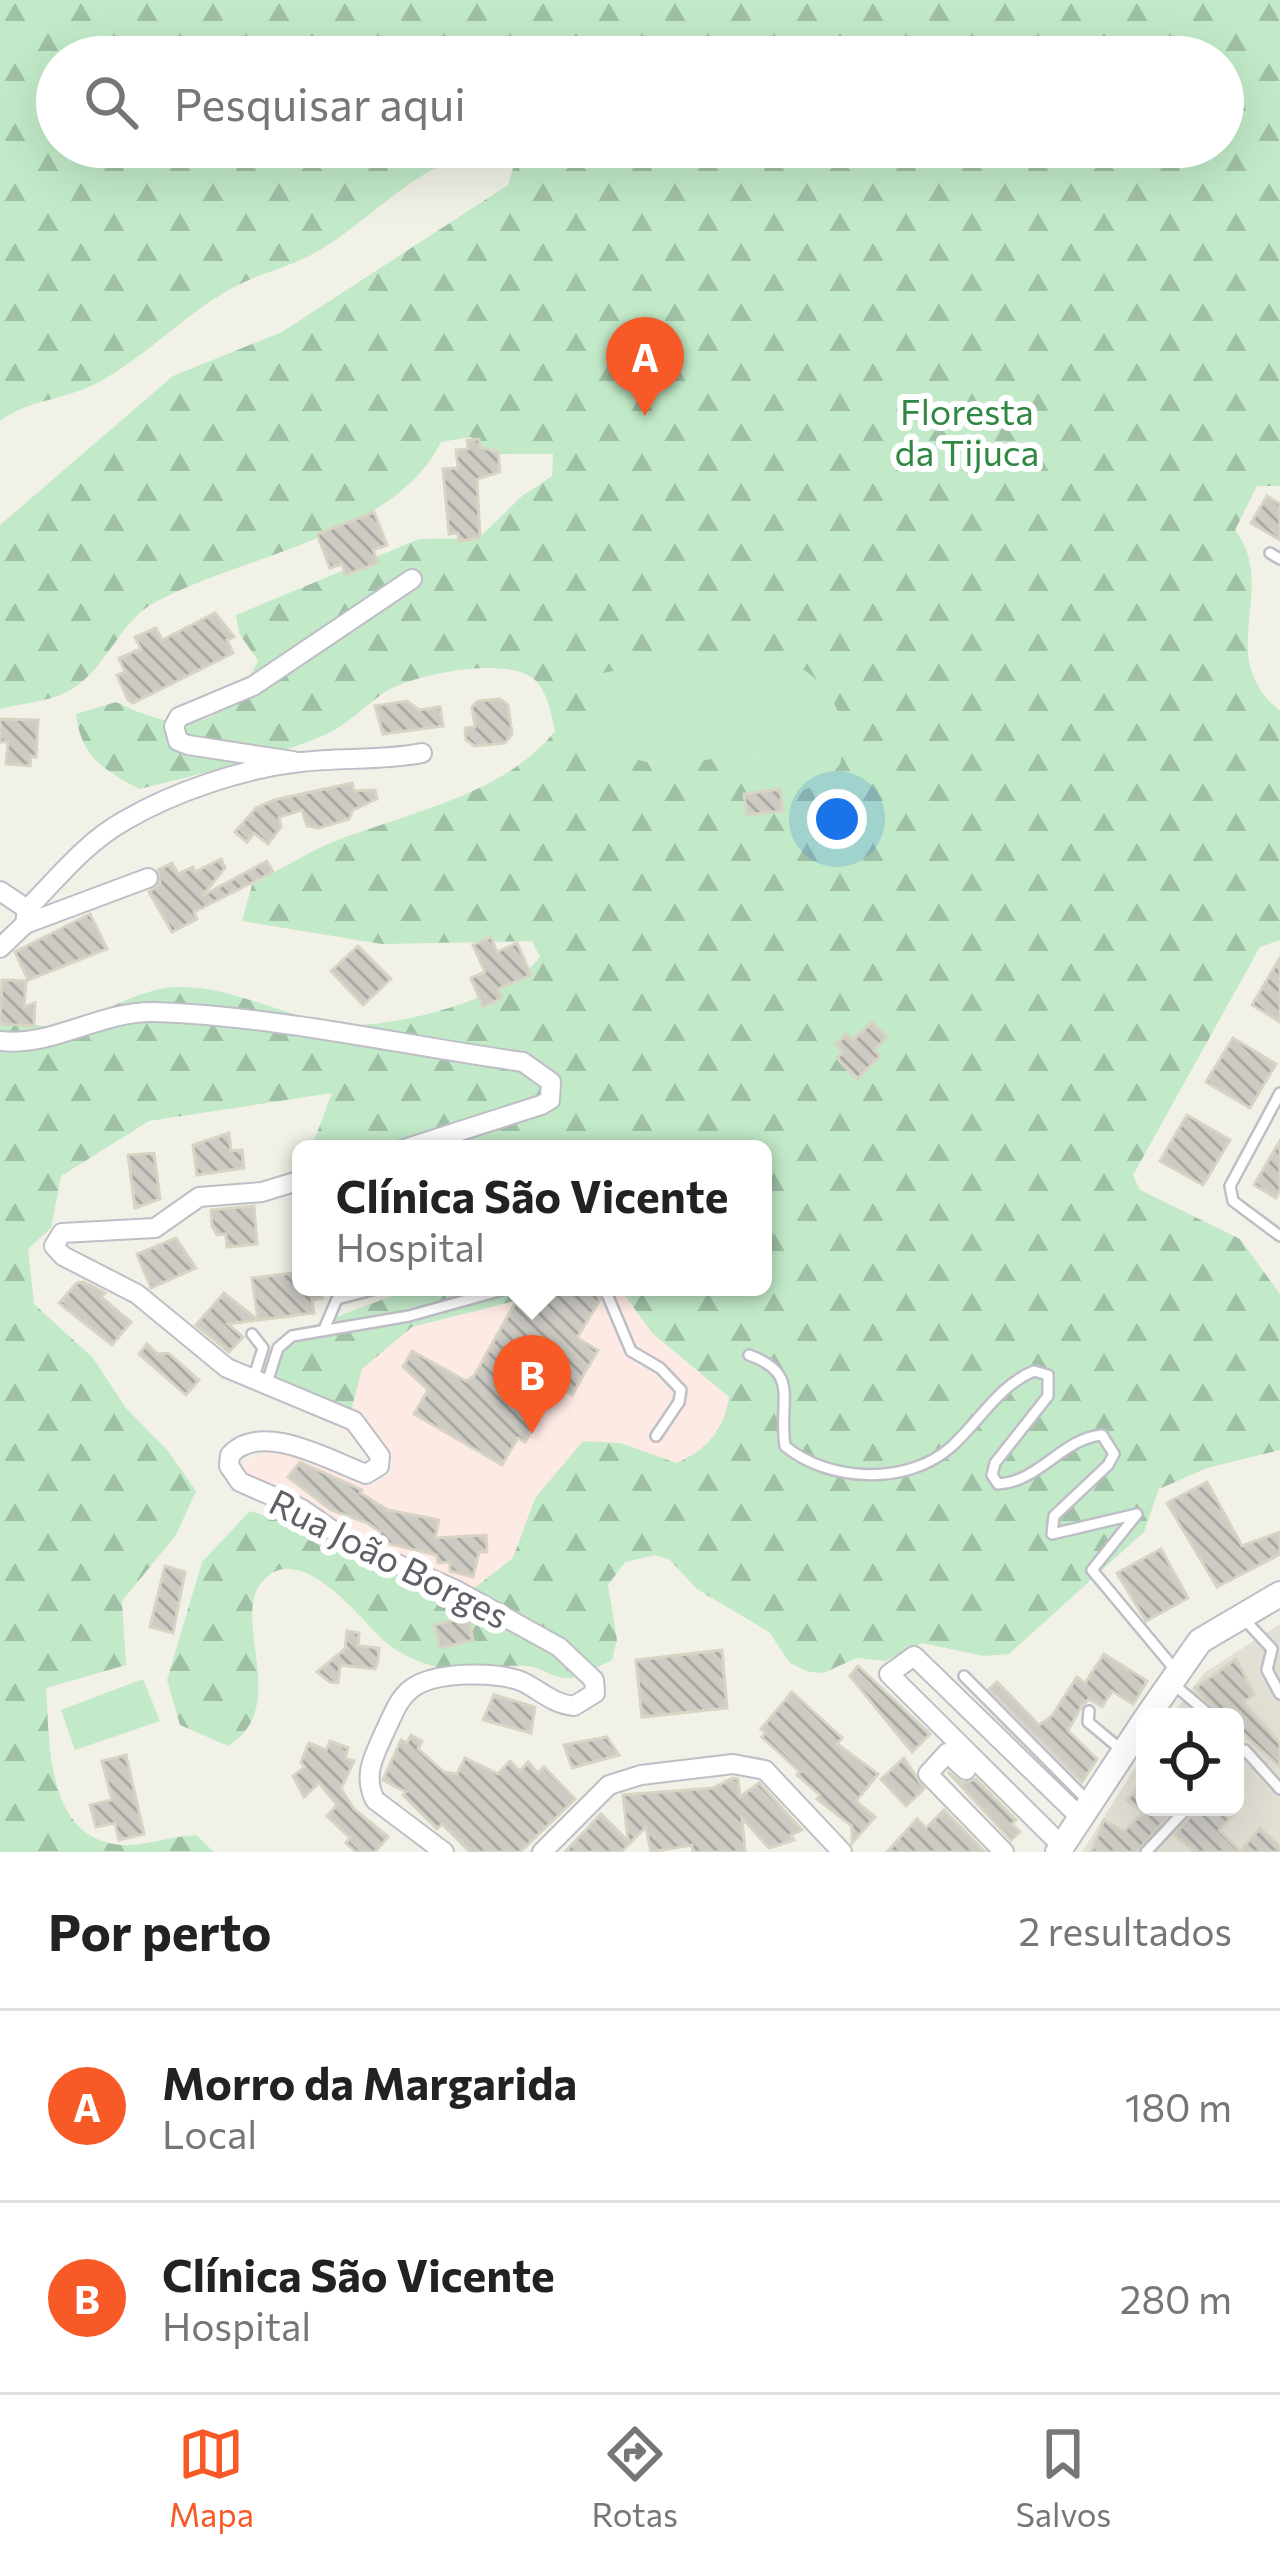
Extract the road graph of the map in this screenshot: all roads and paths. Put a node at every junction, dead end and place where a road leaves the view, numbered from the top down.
1 (412, 579) dead end
2 (422, 753) dead end
3 (298, 762) junction
4 (148, 878) dead end
5 (0, 891) edge
6 (26, 917) junction
7 (0, 948) edge
8 (0, 1041) edge
9 (1280, 1093) edge
10 (432, 1140) edge
11 (292, 1183) edge
12 (1280, 1237) edge
13 (348, 1296) edge
14 (481, 1296) edge
15 (608, 1296) edge
16 (326, 1327) junction
17 (252, 1334) dead end
18 (749, 1355) dead end
19 (259, 1383) junction
20 (656, 1436) dead end
21 (1280, 1594) edge
22 (1240, 1616) junction
23 (1276, 1646) edge
24 (964, 1676) dead end
25 (1174, 1677) junction
26 (1280, 1694) edge
27 (1153, 1708) edge
28 (1203, 1708) edge
29 (1089, 1711) dead end
30 (1136, 1733) edge
31 (1245, 1750) edge
32 (1124, 1752) junction
33 (1280, 1789) edge
34 (1086, 1811) junction
35 (1179, 1816) edge
36 (1150, 1847) edge
37 (1057, 1850) edge
38 (444, 1852) edge
39 (542, 1852) edge
40 (842, 1852) edge
41 (1004, 1852) edge
42 (1165, 1852) edge

1 - 3 street
2 - 3 street
3 - 6 street
4 - 6 street
5 - 6 street
6 - 7 street
8 - 10 street
9 - 12 lane
11 - 19 street, Rua João Borges
13 - 16 lane
14 - 16 lane
15 - 20 lane
16 - 19 lane
17 - 19 lane
18 - 25 lane
19 - 38 street, Rua João Borges
21 - 22 street
22 - 23 lane
22 - 25 street
23 - 26 lane
24 - 34 lane
25 - 27 street
25 - 28 lane
29 - 32 lane
30 - 32 street
31 - 33 lane
32 - 34 street
34 - 37 street
34 - 37 street
35 - 36 lane
36 - 42 lane
37 - 41 street
39 - 40 street

